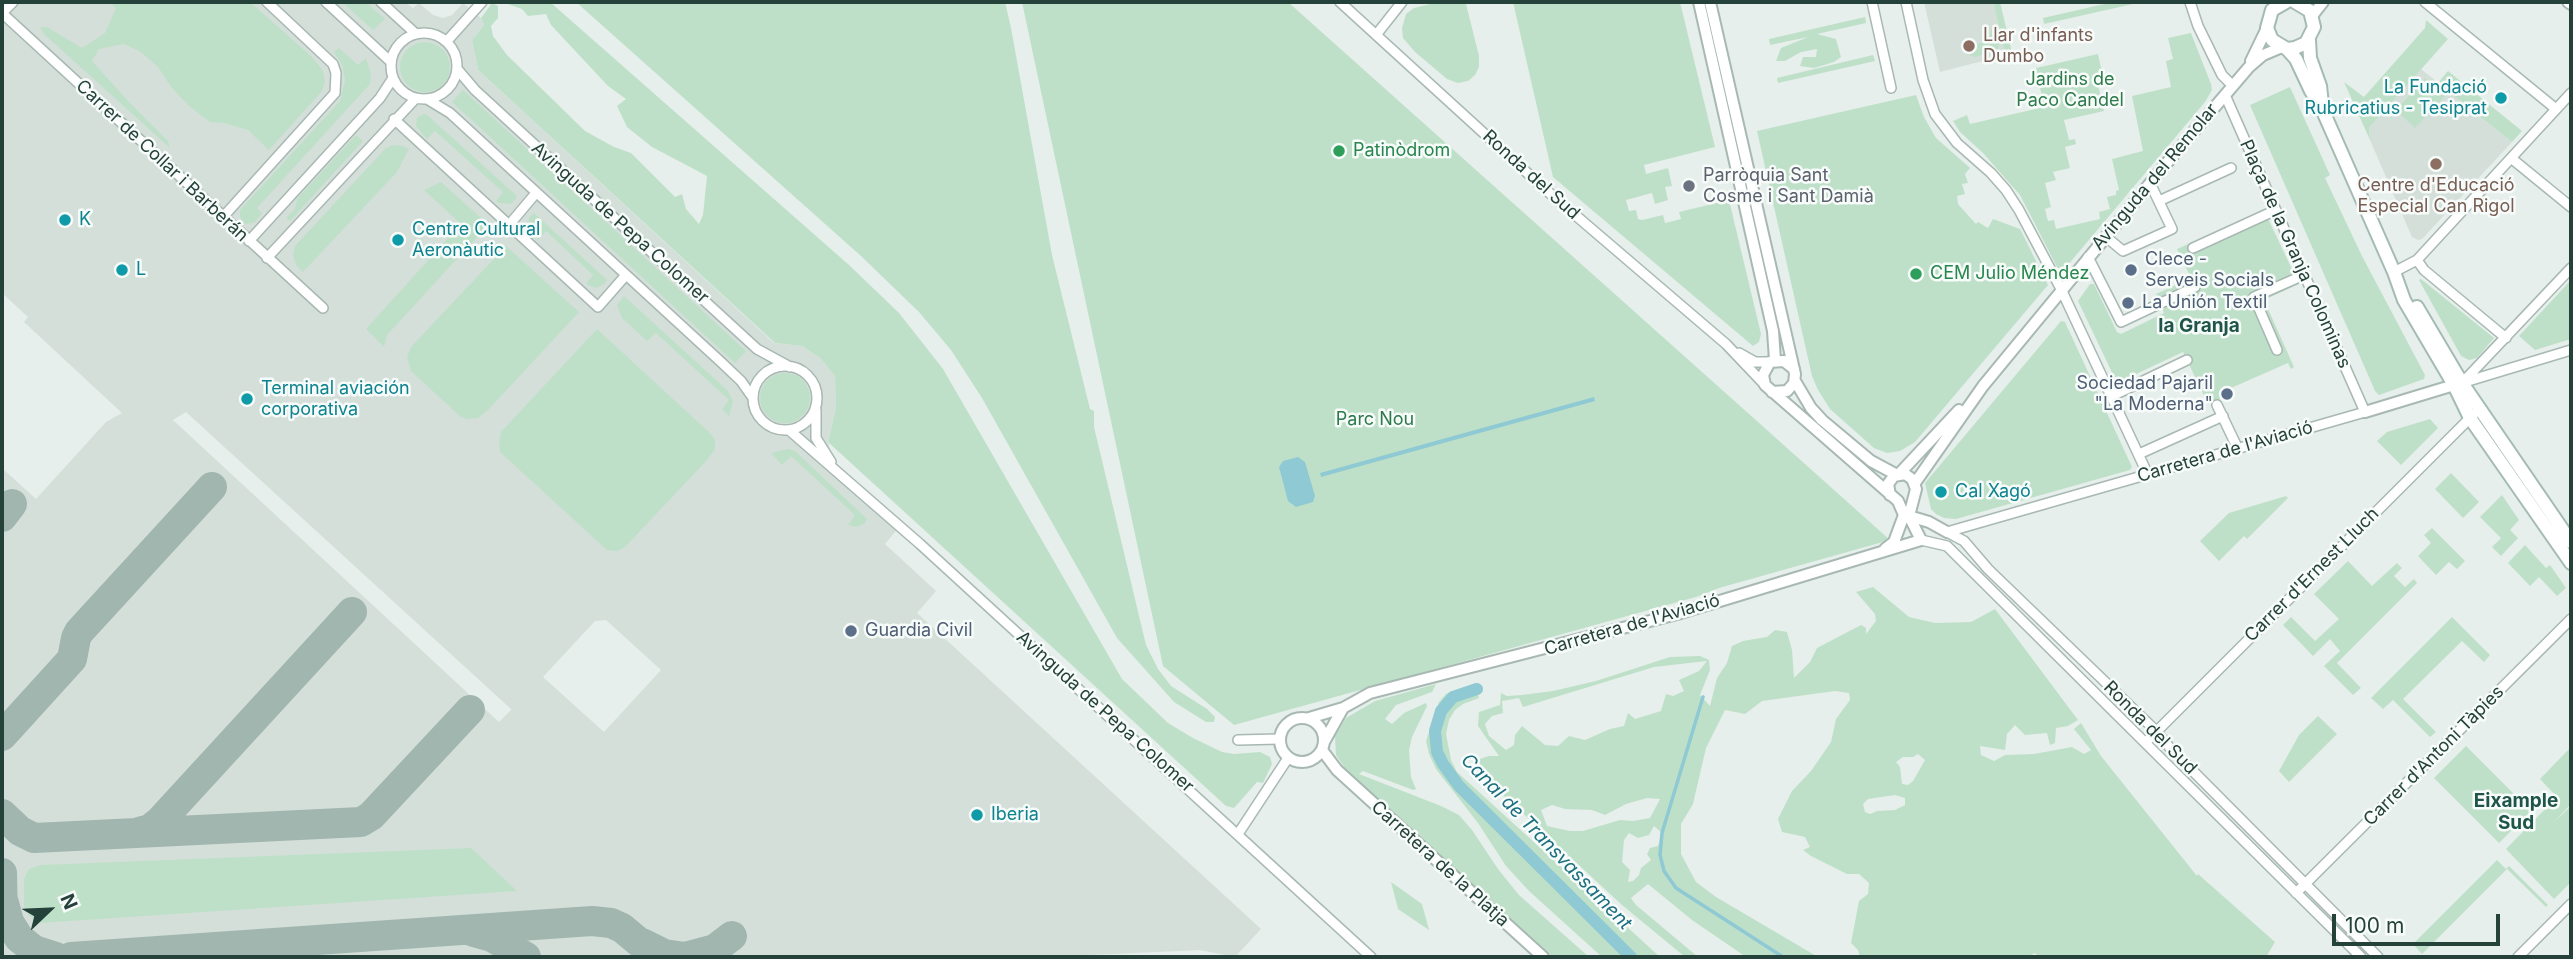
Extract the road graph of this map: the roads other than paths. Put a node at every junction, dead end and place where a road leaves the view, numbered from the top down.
1 (13, 2) edge
2 (267, 2) edge
3 (326, 2) edge
4 (381, 2) edge
5 (482, 2) edge
6 (1339, 2) edge
7 (1402, 2) edge
8 (1706, 2) edge
9 (1872, 2) edge
10 (1906, 2) edge
11 (2190, 2) edge
12 (2300, 2) edge
13 (2323, 2) edge
14 (2425, 2) edge
15 (2278, 4) edge
16 (2, 13) edge
17 (2312, 16) junction
18 (2267, 28) junction
19 (416, 34) junction
20 (1376, 35) junction
21 (2309, 40) junction
22 (447, 41) junction
23 (2285, 48) junction
24 (391, 62) junction
25 (2249, 67) junction
26 (458, 71) junction
27 (393, 78) junction
28 (1891, 88) dead end
29 (2229, 90) junction
30 (2571, 93) edge
31 (416, 98) junction
32 (427, 99) junction
33 (2556, 109) junction
34 (2323, 111) junction
35 (394, 119) junction
36 (2511, 158) junction
37 (2231, 168) dead end
38 (2150, 183) junction
39 (536, 193) junction
40 (2159, 201) junction
41 (2571, 207) edge
42 (2276, 210) junction
43 (223, 217) junction
44 (509, 225) junction
45 (2105, 236) junction
46 (249, 241) junction
47 (2193, 248) dead end
48 (2088, 257) junction
49 (267, 258) junction
50 (2417, 260) junction
51 (2571, 268) edge
52 (2394, 272) junction
53 (626, 275) junction
54 (2304, 275) junction
55 (2195, 287) dead end
56 (2061, 289) junction
57 (323, 309) dead end
58 (2506, 338) junction
59 (1726, 344) junction
60 (2277, 350) dead end
61 (2571, 350) edge
62 (2492, 354) junction
63 (2187, 360) dead end
64 (1772, 361) junction
65 (790, 367) junction
66 (2502, 371) junction
67 (1795, 375) junction
68 (2458, 384) junction
69 (1983, 386) junction
70 (1769, 388) junction
71 (2112, 396) junction
72 (817, 397) junction
73 (753, 398) junction
74 (2217, 405) dead end
75 (2365, 412) junction
76 (2475, 414) junction
77 (2223, 416) junction
78 (789, 430) junction
79 (2238, 449) junction
80 (2139, 454) junction
81 (835, 469) junction
82 (1898, 475) junction
83 (2148, 475) junction
84 (1915, 483) junction
85 (1912, 497) junction
86 (1894, 498) junction
87 (1907, 515) junction
88 (1947, 532) junction
89 (1921, 540) junction
90 (2571, 542) edge
91 (1883, 550) junction
92 (2571, 563) edge
93 (2571, 619) edge
94 (1343, 708) junction
95 (1309, 718) junction
96 (2156, 731) junction
97 (1279, 739) junction
98 (1238, 740) dead end
99 (2146, 742) junction
100 (1323, 746) junction
101 (1288, 758) junction
102 (1311, 761) junction
103 (1337, 770) junction
104 (1238, 834) junction
105 (2305, 884) junction
106 (2296, 893) junction
107 (2571, 904) edge
108 (1371, 957) edge
109 (1543, 957) edge
110 (2361, 957) edge
111 (2378, 957) edge
112 (2518, 957) edge

1 - 16 street
2 - 43 street
3 - 24 street
4 - 19 street
5 - 22 street
6 - 20 street, Ronda del Sud
7 - 20 street
8 - 64 street
8 - 67 street
9 - 28 street
10 - 56 street
11 - 29 street, Plaça de la Granja Colominas
12 - 17 main road
13 - 17 street
14 - 33 street
15 - 18 main road
16 - 43 street, Carrer de Collar i Barberán
17 - 21 main road
18 - 23 main road
18 - 25 street, Avinguda del Remolar
19 - 22 street
19 - 24 street
20 - 59 street, Ronda del Sud
21 - 23 main road
21 - 34 main road
22 - 26 street
23 - 25 street, Avinguda del Remolar
23 - 34 main road
24 - 27 street
25 - 29 street, Avinguda del Remolar
26 - 32 street
26 - 65 street, Avinguda de Pepa Colomer
27 - 31 street
27 - 46 street
29 - 38 street, Avinguda del Remolar
29 - 42 street, Plaça de la Granja Colominas
30 - 33 street
31 - 32 street
31 - 35 street
32 - 39 street, Avinguda de Pepa Colomer
33 - 36 street
34 - 52 main road
35 - 44 street, Avinguda de Pepa Colomer
35 - 49 street
36 - 41 street
36 - 50 street
37 - 40 street
38 - 40 street
38 - 45 street, Avinguda del Remolar
39 - 44 street, Avinguda de Pepa Colomer
39 - 53 street, Avinguda de Pepa Colomer
40 - 45 street
42 - 47 street
42 - 54 street, Plaça de la Granja Colominas
43 - 46 street, Carrer de Collar i Barberán
44 - 53 street, Avinguda de Pepa Colomer
45 - 48 street, Avinguda del Remolar
46 - 49 street, Carrer de Collar i Barberán
48 - 55 street
48 - 56 street, Avinguda del Remolar
49 - 57 street, Carrer de Collar i Barberán
50 - 52 street
50 - 58 street
51 - 58 street
52 - 68 main road
53 - 73 street, Avinguda de Pepa Colomer
54 - 60 street
54 - 75 street, Plaça de la Granja Colominas
56 - 69 street, Avinguda del Remolar
56 - 71 street
58 - 62 street
59 - 64 street, Ronda del Sud
59 - 70 street, Ronda del Sud
61 - 66 street, Carretera de l'Aviació
62 - 66 street
62 - 68 street
63 - 71 street
64 - 67 street
64 - 70 street
65 - 72 street
65 - 73 street
66 - 68 street, Carretera de l'Aviació
67 - 70 street
67 - 82 street
68 - 75 street, Carretera de l'Aviació
68 - 76 main road
69 - 82 street, Avinguda del Remolar
69 - 84 street, Avinguda del Remolar
70 - 86 street, Ronda del Sud
71 - 80 street
72 - 78 street
72 - 81 street, Avinguda de Pepa Colomer
73 - 78 street
74 - 77 street
75 - 79 street, Carretera de l'Aviació
76 - 90 main road
76 - 92 main road
76 - 96 street, Carrer d'Ernest Lluch
77 - 79 street
77 - 80 street
78 - 81 street, Avinguda de Pepa Colomer
79 - 83 street, Carretera de l'Aviació
80 - 83 street
81 - 104 street, Avinguda de Pepa Colomer
82 - 84 street
82 - 86 street
83 - 88 street, Carretera de l'Aviació
84 - 85 street
85 - 86 street
85 - 87 street
86 - 87 street, Ronda del Sud
87 - 88 street, Ronda del Sud
87 - 89 street, Ronda del Sud
87 - 91 street
88 - 96 street, Ronda del Sud
89 - 91 street, Carretera de l'Aviació
89 - 99 street, Ronda del Sud
91 - 94 street, Carretera de l'Aviació
93 - 105 street, Carrer d'Antoni Tàpies
94 - 95 street, Carretera de l'Aviació
94 - 100 street
95 - 97 street
95 - 100 street
96 - 99 street, Carrer d'Ernest Lluch
96 - 105 street, Ronda del Sud
97 - 98 street
97 - 101 street
99 - 106 street, Ronda del Sud
100 - 102 street
100 - 103 street, Carretera de la Platja
101 - 102 street
101 - 104 street
102 - 103 street, Carretera de la Platja
103 - 109 street, Carretera de la Platja
104 - 108 street, Avinguda de Pepa Colomer
105 - 106 street, Carrer d'Antoni Tàpies
105 - 111 street, Ronda del Sud
106 - 110 street, Ronda del Sud
107 - 112 street

